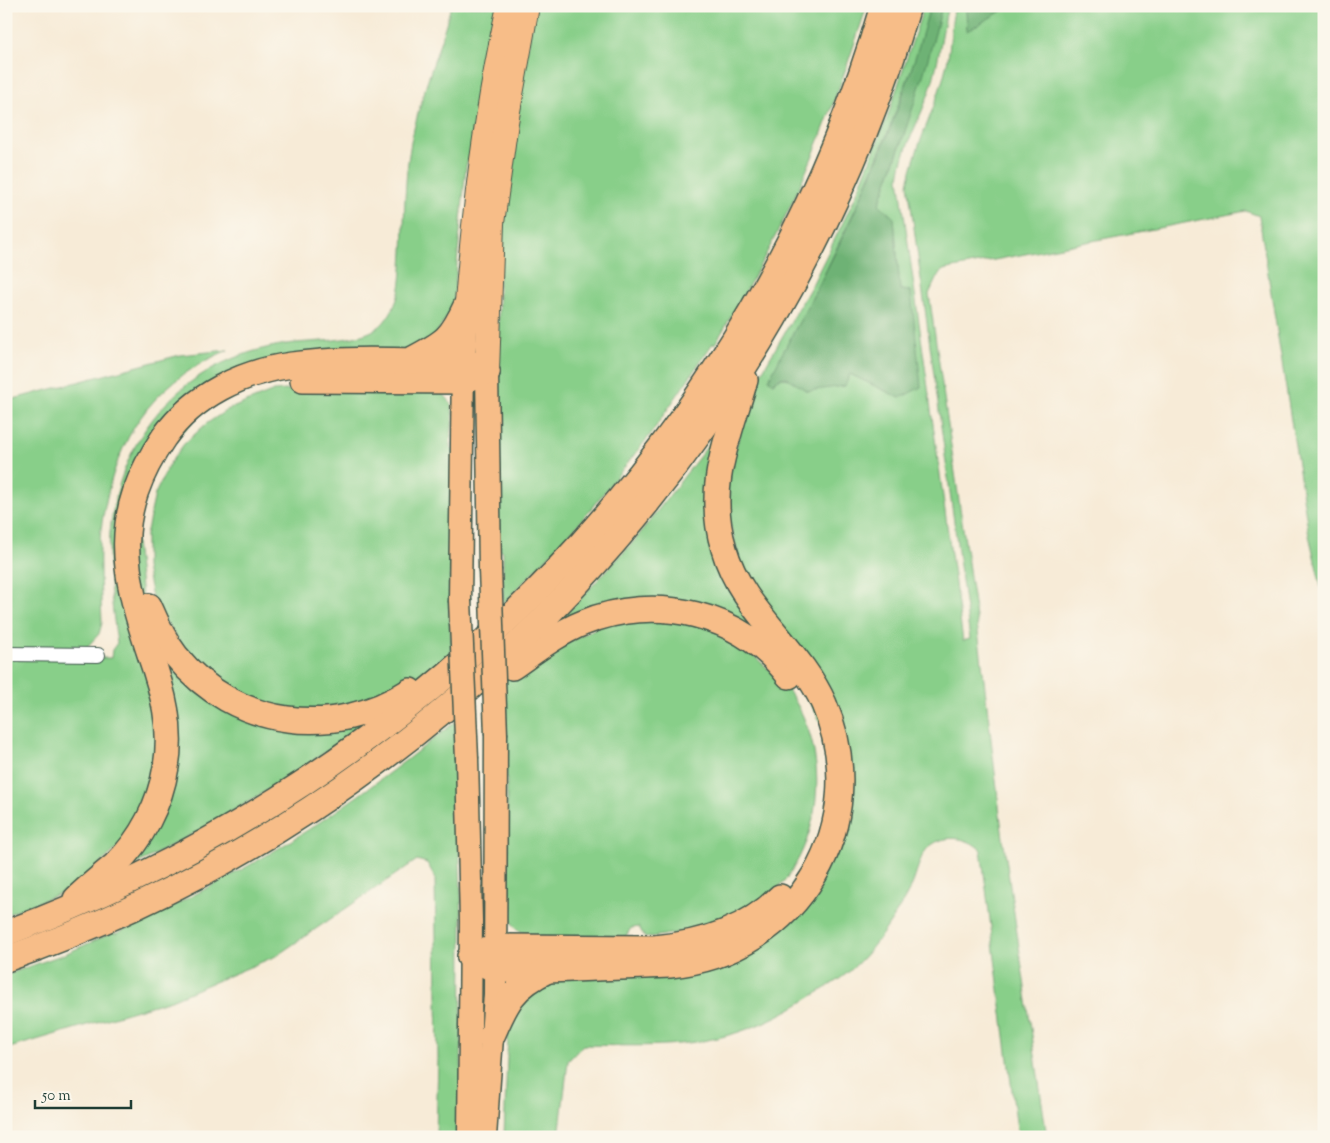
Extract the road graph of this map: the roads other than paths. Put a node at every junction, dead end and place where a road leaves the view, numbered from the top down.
1 (509, 6) edge
2 (527, 6) edge
3 (883, 6) edge
4 (908, 6) edge
5 (466, 306) junction
6 (753, 354) junction
7 (411, 361) junction
8 (463, 371) junction
9 (487, 372) junction
10 (6, 654) edge
11 (98, 655) dead end
12 (441, 680) junction
13 (475, 682) junction
14 (61, 913) junction
15 (6, 933) edge
16 (470, 957) junction
17 (495, 958) junction
18 (6, 959) edge
19 (548, 970) junction
20 (491, 1038) junction
21 (469, 1137) edge
22 (485, 1137) edge

1 - 5 highway
2 - 9 highway
3 - 12 highway
4 - 6 highway
5 - 7 highway
5 - 8 highway
6 - 13 highway
6 - 19 highway
7 - 8 highway
7 - 14 highway
8 - 9 highway
8 - 12 highway
8 - 16 main road, bridge
9 - 17 main road, bridge
10 - 11 street
12 - 14 highway
13 - 17 highway
13 - 18 highway
14 - 15 highway
16 - 17 highway
16 - 21 main road
17 - 19 highway
17 - 20 main road
19 - 20 highway
20 - 22 main road

